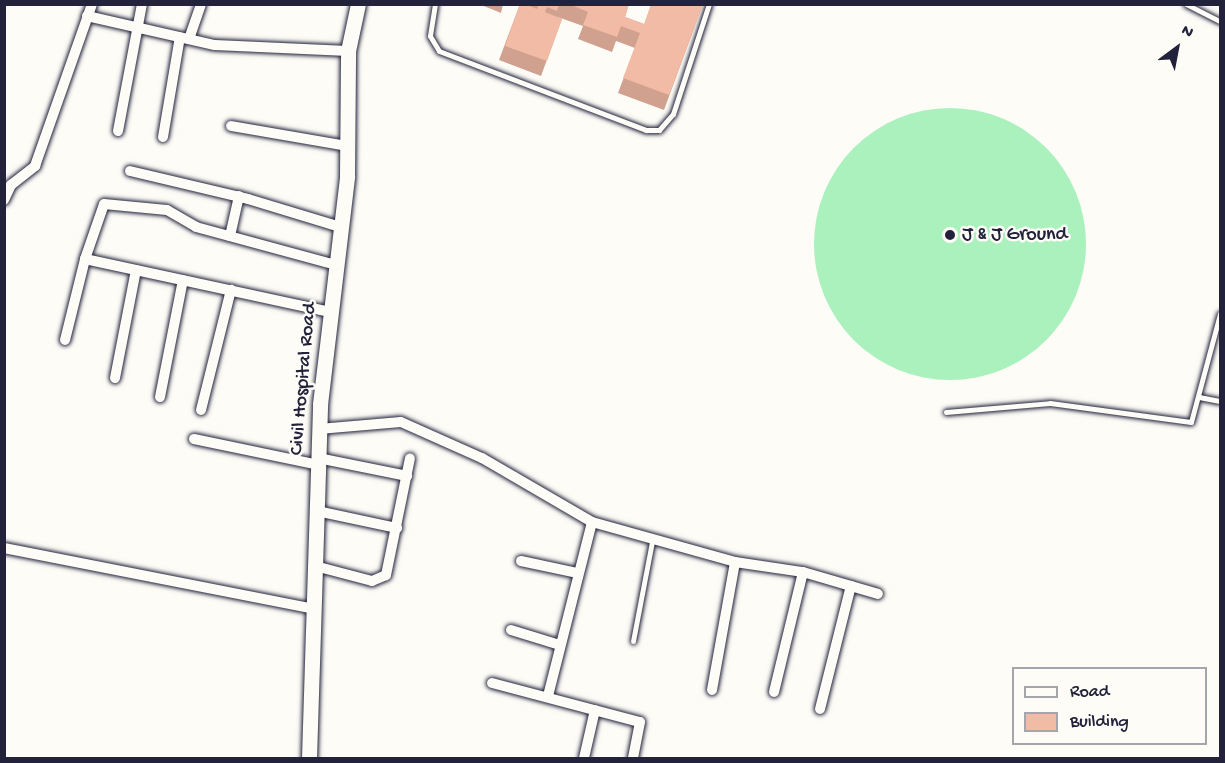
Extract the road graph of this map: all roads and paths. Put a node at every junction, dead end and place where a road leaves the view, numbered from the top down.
1 (142, 4) edge
2 (201, 4) edge
3 (435, 4) edge
4 (709, 4) edge
5 (1186, 4) edge
6 (357, 5) edge
7 (89, 8) edge
8 (1221, 21) edge
9 (135, 27) junction
10 (184, 38) junction
11 (348, 51) junction
12 (231, 126) dead end
13 (118, 131) dead end
14 (163, 137) dead end
15 (347, 146) junction
16 (130, 171) dead end
17 (239, 196) junction
18 (4, 200) edge
19 (340, 227) junction
20 (230, 236) junction
21 (85, 259) junction
22 (336, 265) junction
23 (136, 270) junction
24 (183, 280) junction
25 (231, 290) junction
26 (331, 312) junction
27 (1220, 316) edge
28 (66, 340) dead end
29 (115, 378) dead end
30 (160, 397) dead end
31 (1199, 397) junction
32 (1221, 401) edge
33 (201, 410) dead end
34 (946, 412) dead end
35 (319, 429) junction
36 (194, 440) dead end
37 (410, 459) dead end
38 (318, 461) junction
39 (407, 476) junction
40 (316, 511) junction
41 (592, 522) junction
42 (397, 528) junction
43 (652, 541) junction
44 (4, 548) edge
45 (521, 561) dead end
46 (735, 562) junction
47 (315, 566) junction
48 (803, 572) junction
49 (577, 573) junction
50 (851, 586) junction
51 (878, 594) dead end
52 (314, 609) junction
53 (511, 630) dead end
54 (633, 641) dead end
55 (560, 645) junction
56 (492, 683) dead end
57 (712, 690) dead end
58 (774, 692) dead end
59 (548, 696) junction
60 (820, 709) dead end
61 (595, 710) junction
62 (309, 759) edge
63 (584, 759) edge
64 (633, 759) edge

1 - 9 street
2 - 10 street
3 - 4 lane
5 - 8 lane
6 - 11 street, Civil Hospital Road
7 - 9 street
7 - 18 street
9 - 10 street
9 - 13 street
10 - 11 street
10 - 14 street
11 - 15 street, Civil Hospital Road
12 - 15 street
15 - 19 street, Civil Hospital Road
16 - 17 street
17 - 19 street
17 - 20 street
19 - 22 street, Civil Hospital Road
20 - 21 street
20 - 22 street
21 - 23 street
21 - 28 street
22 - 26 street, Civil Hospital Road
23 - 24 street
23 - 29 street
24 - 25 street
24 - 30 street
25 - 26 street
25 - 33 street
26 - 35 street, Civil Hospital Road
27 - 31 lane
31 - 32 lane
31 - 34 lane
35 - 38 street, Civil Hospital Road
35 - 41 street
36 - 38 street
37 - 39 street
38 - 39 street
38 - 40 street, Civil Hospital Road
39 - 42 street
40 - 42 street
40 - 47 street, Civil Hospital Road
41 - 43 street
41 - 49 street
42 - 47 street
43 - 46 street
43 - 54 lane
44 - 52 street
45 - 49 street
46 - 48 street
46 - 57 street
47 - 52 street, Civil Hospital Road
48 - 50 street
48 - 58 street
49 - 55 street
50 - 51 street
50 - 60 street
52 - 62 street, Civil Hospital Road
53 - 55 street
55 - 59 street
56 - 59 street
59 - 61 street
61 - 63 street
61 - 64 street

